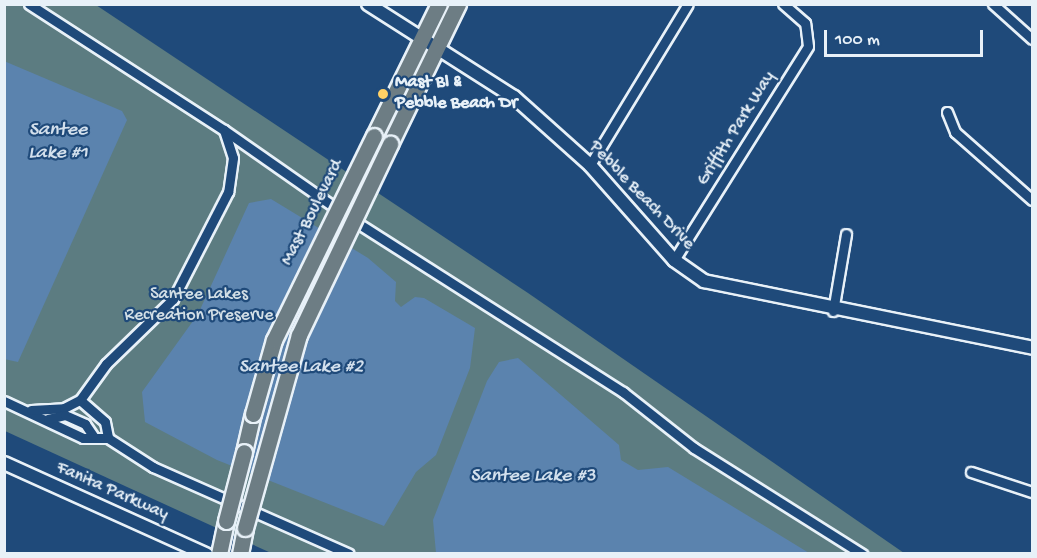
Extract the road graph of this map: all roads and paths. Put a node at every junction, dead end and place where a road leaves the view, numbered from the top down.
1 (29, 4) edge
2 (368, 4) edge
3 (439, 4) edge
4 (458, 4) edge
5 (688, 4) edge
6 (783, 4) edge
7 (993, 4) edge
8 (422, 37) junction
9 (1032, 39) edge
10 (438, 47) junction
11 (947, 112) dead end
12 (224, 130) junction
13 (590, 165) junction
14 (1032, 201) edge
15 (846, 234) dead end
16 (674, 260) junction
17 (833, 311) junction
18 (1032, 348) edge
19 (80, 400) junction
20 (4, 401) edge
21 (26, 410) junction
22 (48, 419) junction
23 (93, 436) junction
24 (108, 438) junction
25 (4, 463) edge
26 (971, 471) dead end
27 (1032, 492) edge
28 (206, 554) edge
29 (219, 554) edge
30 (240, 554) edge
31 (349, 554) edge
32 (862, 554) edge

1 - 12 street
2 - 8 street, Pebble Beach Drive
3 - 8 main road, Mast Boulevard
4 - 10 main road, Mast Boulevard
5 - 13 street
6 - 16 street, Griffith Park Way
7 - 9 street
8 - 10 street, Pebble Beach Drive
8 - 29 main road, Mast Boulevard, bridge
10 - 13 street, Pebble Beach Drive
10 - 30 main road, Mast Boulevard, bridge
11 - 14 street
12 - 19 street
12 - 32 street
13 - 16 street, Pebble Beach Drive
15 - 17 street
16 - 17 street, Pebble Beach Drive
17 - 18 street, Pebble Beach Drive
19 - 21 street
19 - 24 street
20 - 21 street
21 - 22 street
22 - 23 street
22 - 23 street
23 - 24 street
24 - 31 street
25 - 28 street, Fanita Parkway
26 - 27 street

